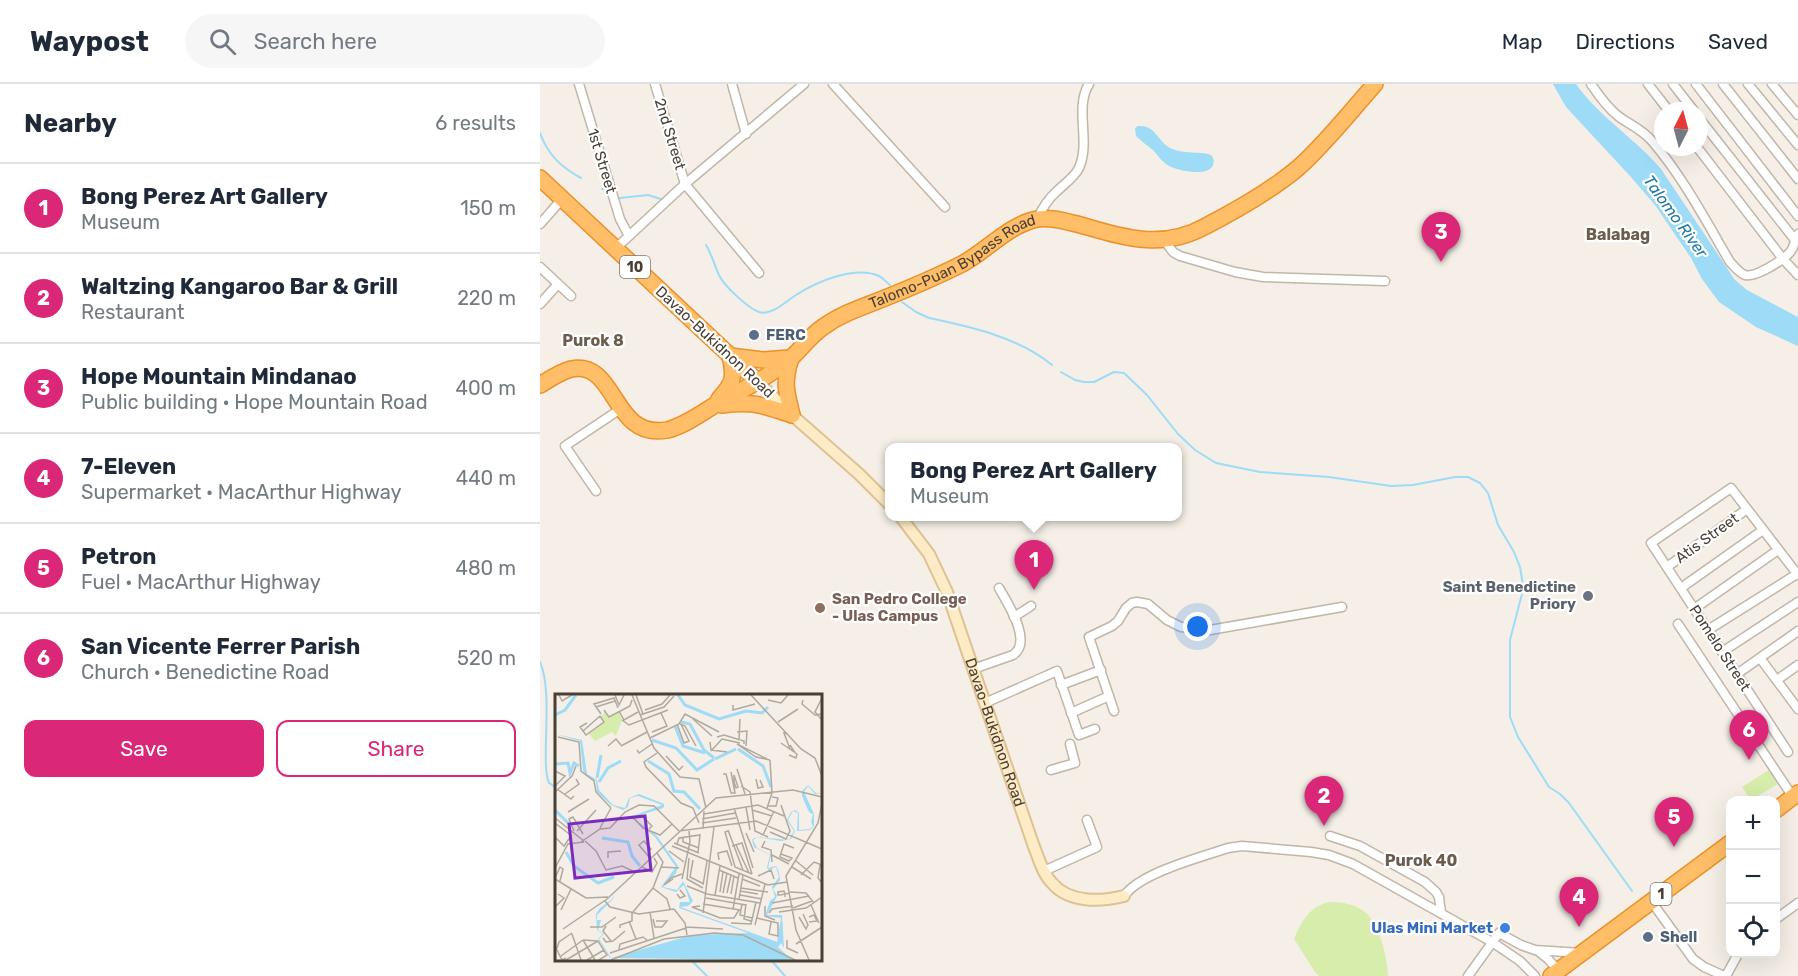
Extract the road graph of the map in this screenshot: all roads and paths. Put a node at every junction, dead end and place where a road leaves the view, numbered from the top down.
1 (579, 84) edge
2 (655, 84) edge
3 (732, 84) edge
4 (804, 84) edge
5 (833, 84) edge
6 (1089, 84) edge
7 (1375, 84) edge
8 (1591, 84) edge
9 (1648, 84) edge
10 (1673, 84) edge
11 (1696, 84) edge
12 (1722, 84) edge
13 (1748, 84) edge
14 (1772, 84) edge
15 (1662, 102) edge
16 (1687, 102) edge
17 (1798, 115) edge
18 (1708, 129) edge
19 (746, 134) junction
20 (1798, 145) edge
21 (1704, 156) edge
22 (540, 178) edge
23 (1798, 179) edge
24 (685, 184) junction
25 (562, 200) junction
26 (945, 207) dead end
27 (1798, 216) edge
28 (1037, 219) junction
29 (540, 224) edge
30 (629, 236) junction
31 (1797, 237) edge
32 (1164, 240) junction
33 (616, 248) junction
34 (1784, 259) junction
35 (540, 267) edge
36 (759, 273) dead end
37 (1798, 275) edge
38 (1385, 281) dead end
39 (558, 284) junction
40 (571, 296) dead end
41 (540, 304) edge
42 (730, 356) junction
43 (791, 358) junction
44 (757, 381) junction
45 (540, 385) edge
46 (713, 406) junction
47 (622, 408) junction
48 (792, 415) junction
49 (596, 491) dead end
50 (885, 500) edge
51 (1747, 509) junction
52 (904, 521) edge
53 (1763, 530) junction
54 (1778, 550) junction
55 (1667, 567) junction
56 (1797, 574) edge
57 (999, 588) dead end
58 (1681, 588) junction
59 (1798, 602) edge
60 (1031, 606) dead end
61 (1342, 607) dead end
62 (1694, 609) junction
63 (1014, 617) junction
64 (1678, 624) dead end
65 (1708, 630) junction
66 (1798, 632) edge
67 (1722, 652) junction
68 (1760, 658) junction
69 (1798, 665) edge
70 (973, 669) junction
71 (1101, 670) junction
72 (1737, 674) junction
73 (1777, 680) junction
74 (1061, 685) junction
75 (1109, 696) junction
76 (985, 703) junction
77 (1798, 709) edge
78 (1114, 711) dead end
79 (1071, 713) junction
80 (1095, 729) dead end
81 (1070, 744) dead end
82 (1788, 752) dead end
83 (1051, 770) dead end
84 (1796, 795) edge
85 (1780, 807) edge
86 (1087, 820) dead end
87 (1330, 836) dead end
88 (1726, 847) edge
89 (1044, 871) junction
90 (1124, 896) joint
91 (1651, 902) junction
92 (1798, 903) edge
93 (1441, 913) junction
94 (1780, 916) edge
95 (1492, 942) junction
96 (1535, 950) junction
97 (1582, 953) junction
98 (1736, 958) edge
99 (1555, 973) edge
100 (1468, 976) edge
101 (1535, 976) edge
102 (1725, 976) edge

1 - 30 street, 1st Street
2 - 24 street, 2nd Street
3 - 19 street
4 - 19 street
5 - 26 street
6 - 28 street
7 - 32 highway, Talomo-Puan Bypass Road
8 - 34 street
9 - 15 street
10 - 16 street
11 - 27 street
12 - 23 street
13 - 20 street
14 - 17 street
18 - 31 street
19 - 24 street
21 - 34 street
22 - 25 highway, Davao-Bukidnon Road / 10
24 - 30 street
24 - 36 street
25 - 29 street
25 - 33 highway, Davao-Bukidnon Road / 10
28 - 32 highway, Talomo-Puan Bypass Road
28 - 43 highway, Talomo-Puan Bypass Road
30 - 33 street
31 - 34 street
32 - 38 street
33 - 42 highway, Davao-Bukidnon Road / 10
34 - 37 street
35 - 39 street
39 - 40 street
39 - 41 street
42 - 43 highway
42 - 44 highway, Davao-Bukidnon Road / 10
42 - 46 highway
43 - 44 highway, Talomo-Puan Bypass Road
43 - 48 highway
44 - 46 highway, Talomo-Puan Bypass Road
44 - 48 street, Davao-Bukidnon Road / 10
45 - 47 highway, Talomo-Puan Bypass Road
46 - 47 highway, Talomo-Puan Bypass Road
46 - 48 highway
47 - 49 street
48 - 50 street, Davao-Bukidnon Road / 10
51 - 53 street
51 - 55 street, Atis Street
51 - 55 street, Pomelo Street
52 - 70 street, Davao-Bukidnon Road
53 - 54 street
53 - 58 street
54 - 56 street
54 - 62 street
55 - 58 street, Pomelo Street
56 - 65 street
57 - 63 street
58 - 62 street, Pomelo Street
59 - 67 street
60 - 63 street
61 - 71 street
62 - 65 street, Pomelo Street
63 - 70 street
64 - 84 street
65 - 67 street, Pomelo Street
66 - 68 street
67 - 72 street, Pomelo Street
68 - 72 street
68 - 73 street
69 - 73 street
70 - 76 street, Davao-Bukidnon Road
71 - 74 street
71 - 75 street
72 - 82 street, Pomelo Street
73 - 77 street
74 - 76 street
74 - 79 street
75 - 78 street
75 - 79 street
76 - 89 street, Davao-Bukidnon Road
79 - 80 street
81 - 83 street
84 - 85 highway
86 - 89 street
87 - 93 street
88 - 91 highway, 1
89 - 90 street, Davao-Bukidnon Road
90 - 93 street
91 - 97 highway, 1
91 - 102 street
92 - 94 street
93 - 95 street
95 - 96 street
95 - 100 street
95 - 101 street
96 - 97 street
96 - 99 street
97 - 99 highway, 1
98 - 102 street

